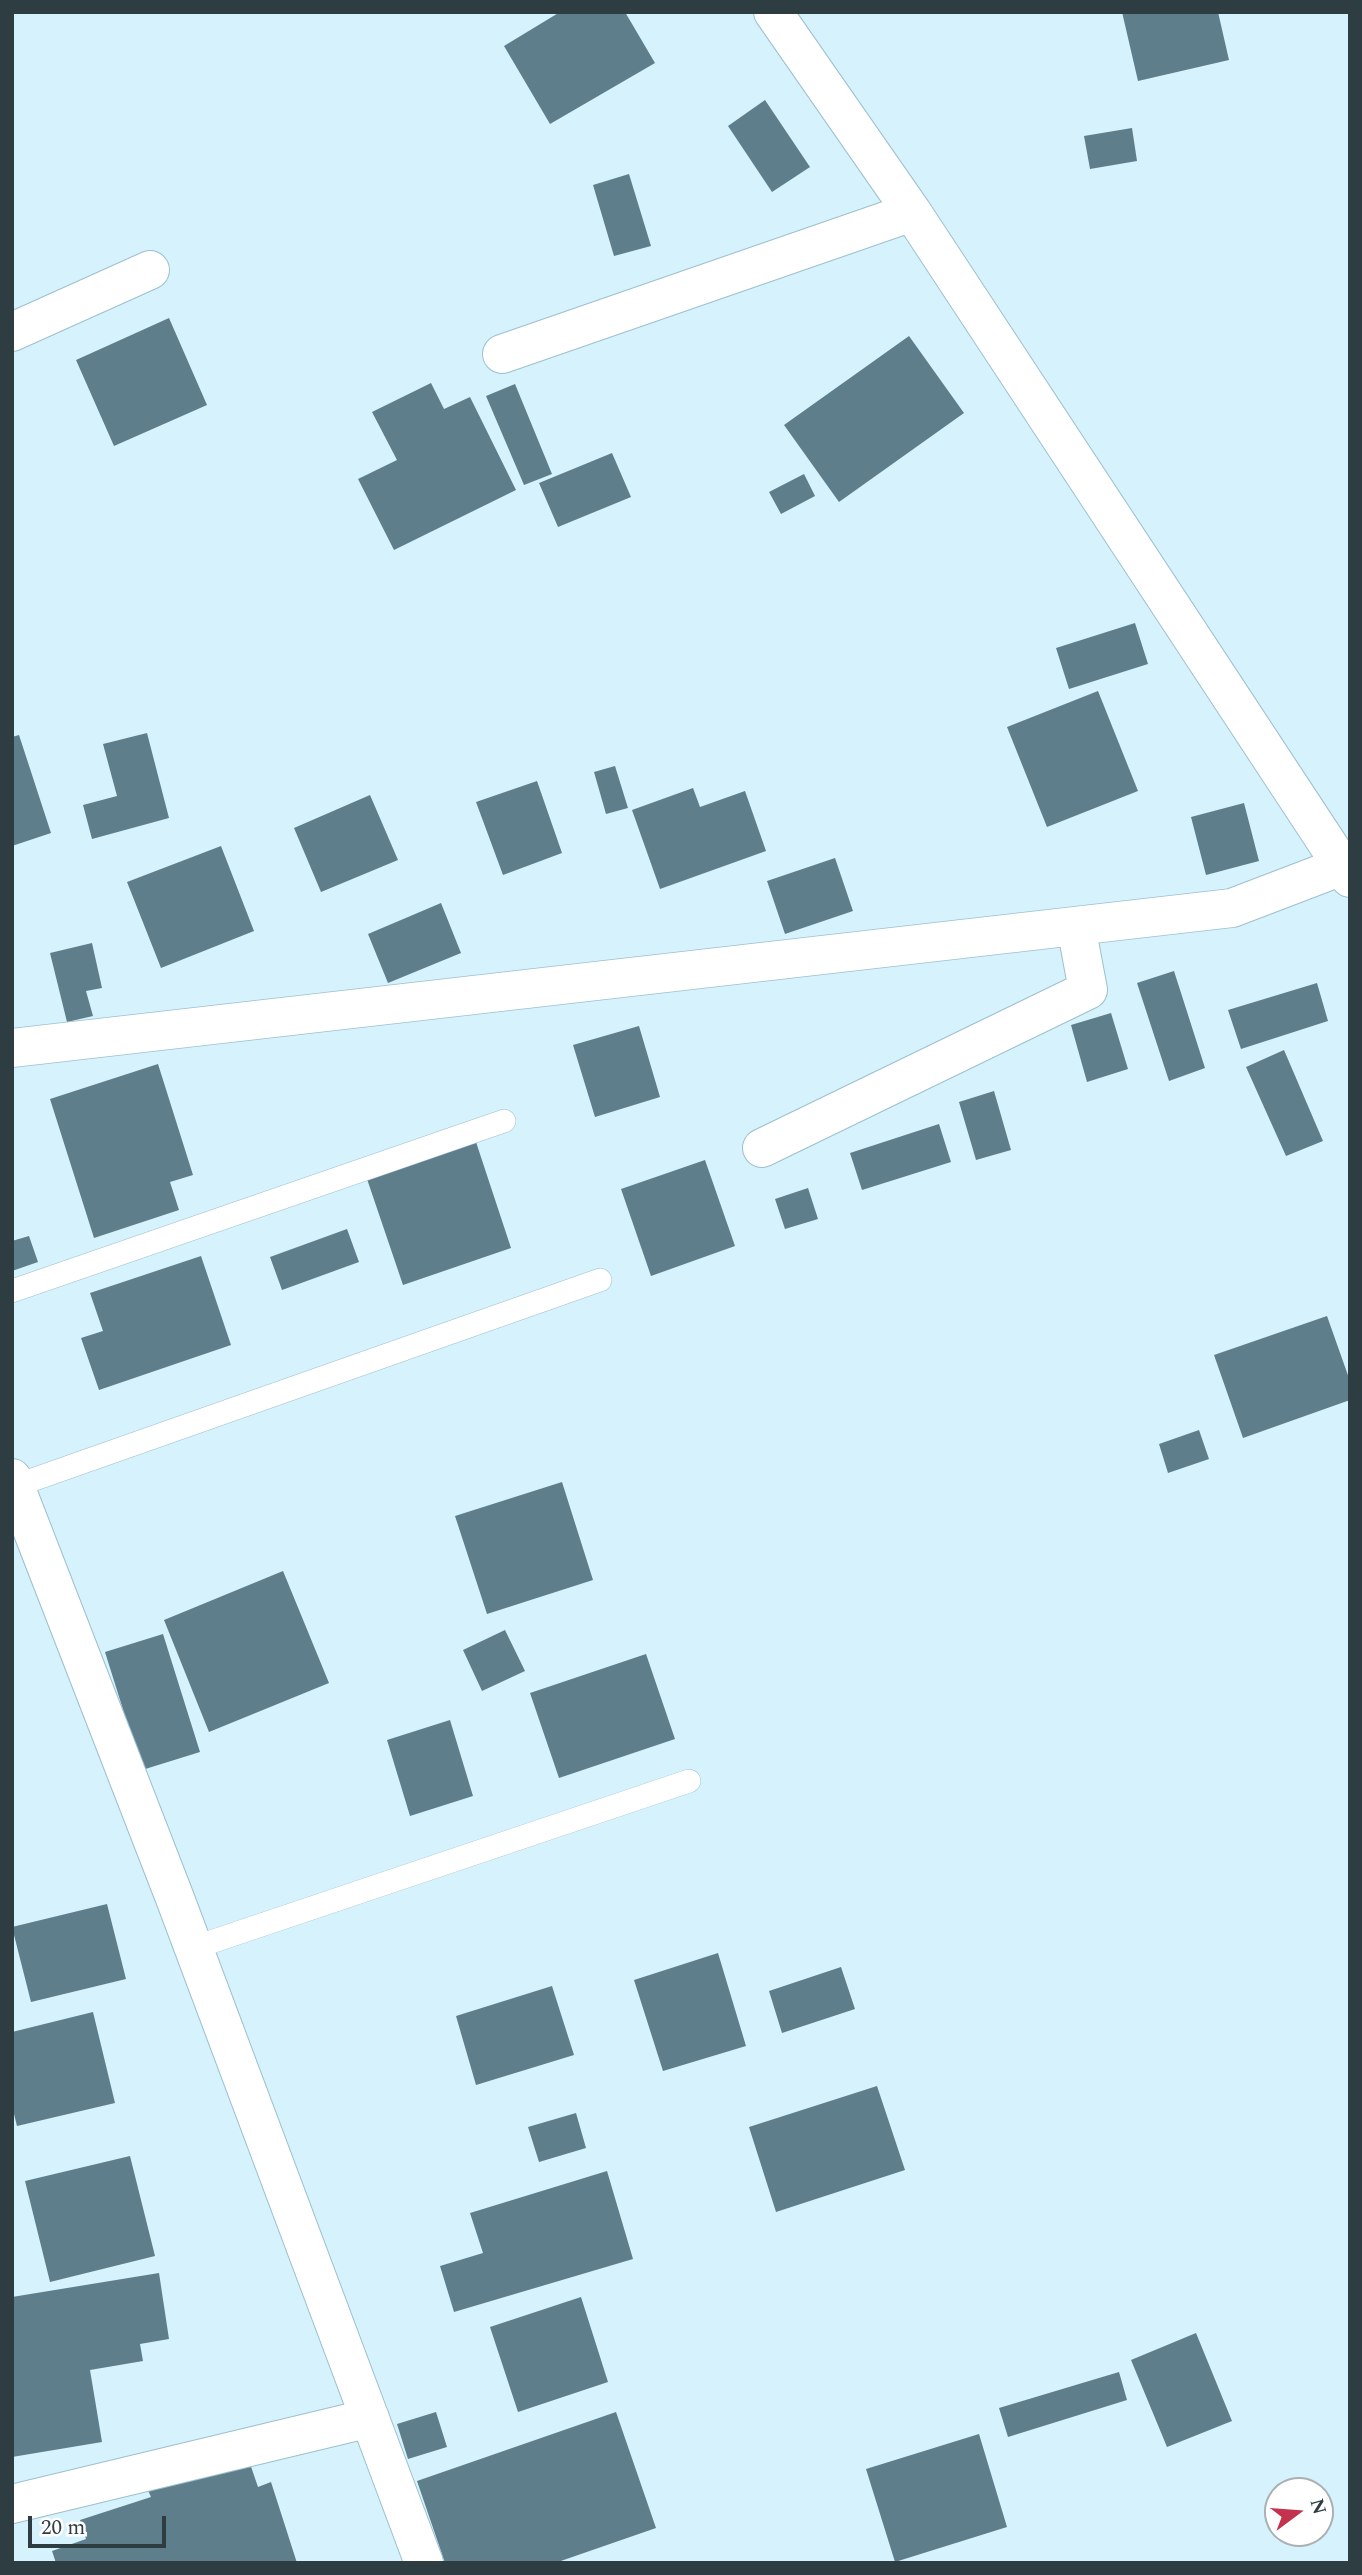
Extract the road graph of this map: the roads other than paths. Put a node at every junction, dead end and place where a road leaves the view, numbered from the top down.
1 (773, 12) edge
2 (912, 212) junction
3 (150, 270) dead end
4 (12, 332) edge
5 (502, 354) dead end
6 (1346, 872) edge
7 (1076, 926) junction
8 (12, 1048) edge
9 (504, 1121) dead end
10 (762, 1148) dead end
11 (600, 1280) dead end
12 (12, 1291) edge
13 (14, 1482) edge
14 (689, 1781) dead end
15 (193, 1948) junction
16 (370, 2418) junction
17 (12, 2504) edge
18 (424, 2563) edge

1 - 2 street
2 - 5 street
2 - 6 street
3 - 4 street
6 - 7 street
7 - 8 street
7 - 10 street
9 - 12 lane
11 - 13 lane
13 - 15 street
14 - 15 lane
15 - 16 street
16 - 17 street
16 - 18 street

